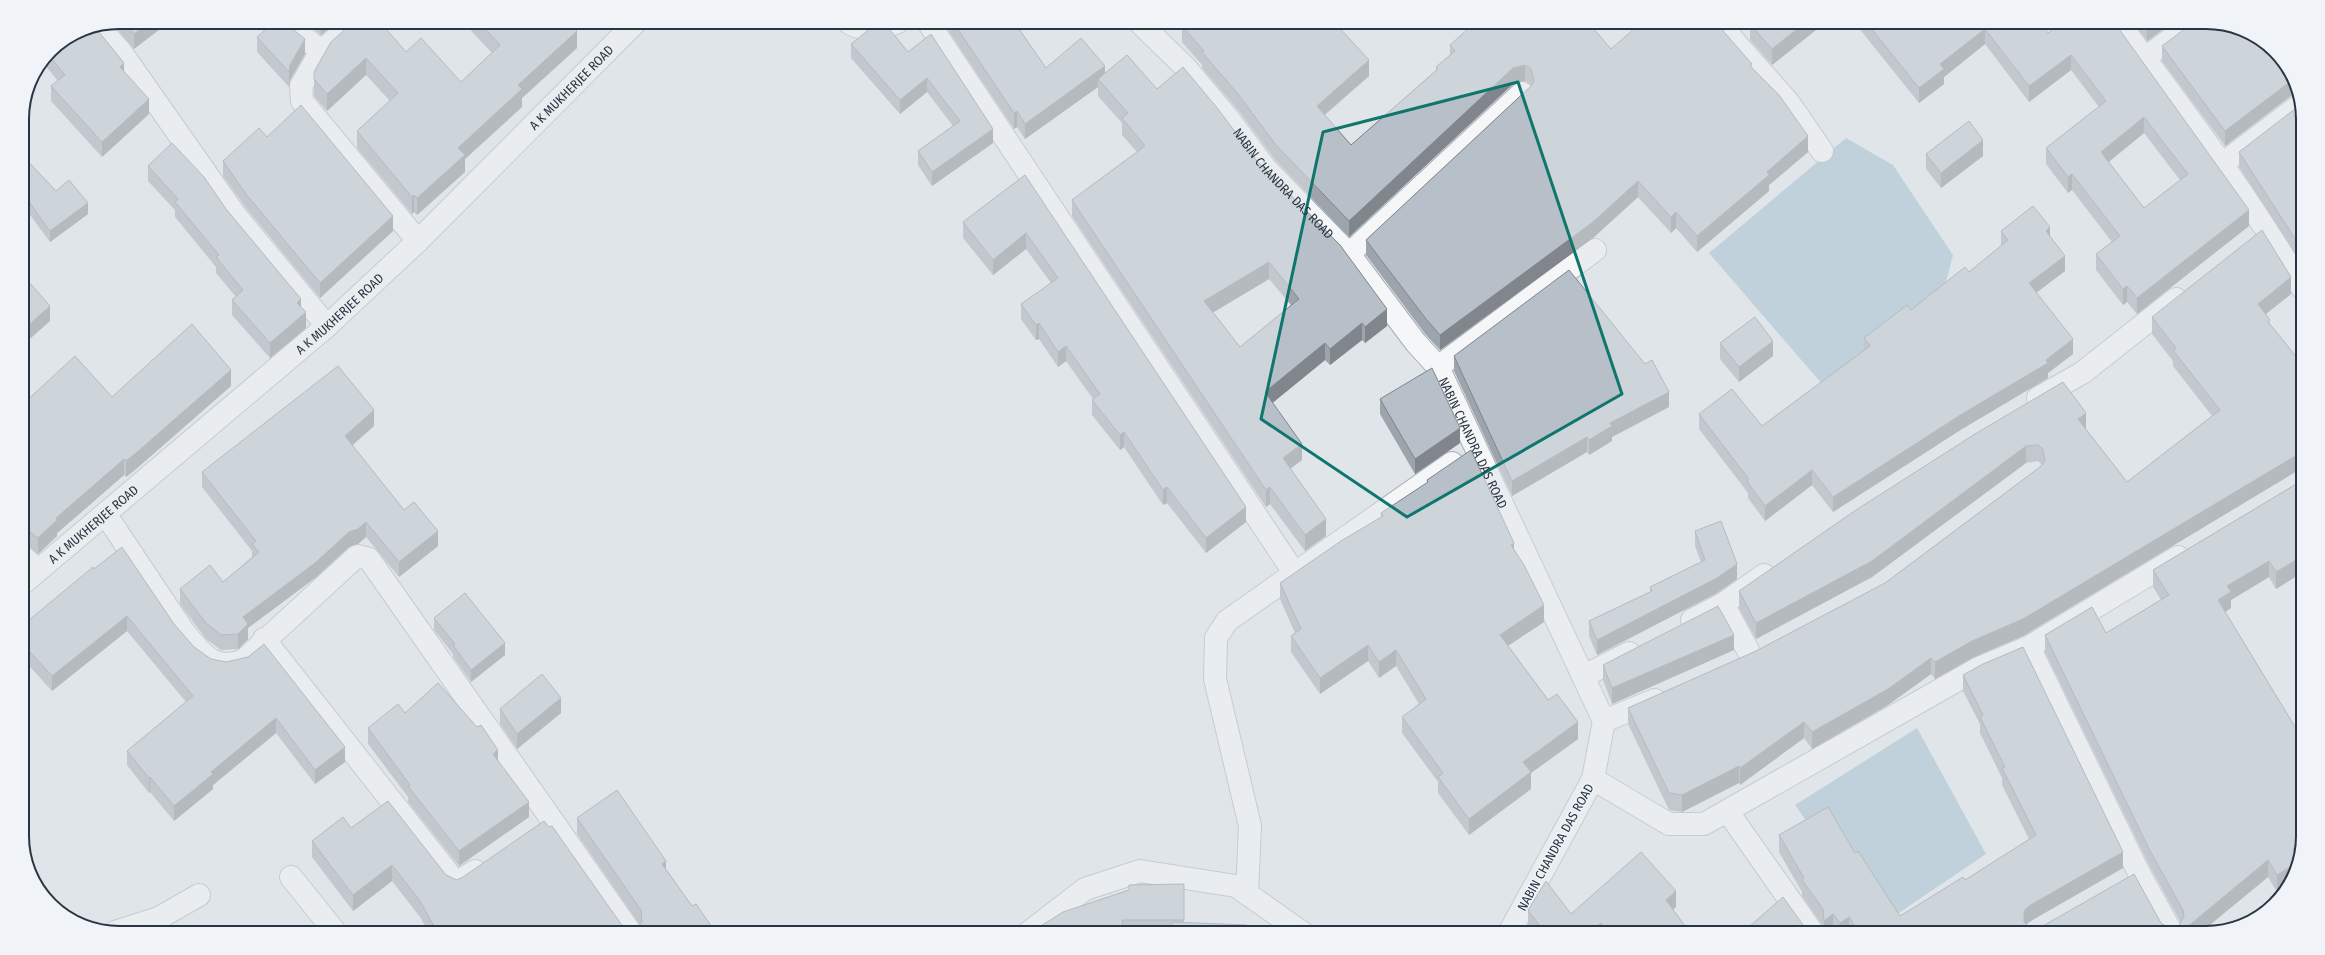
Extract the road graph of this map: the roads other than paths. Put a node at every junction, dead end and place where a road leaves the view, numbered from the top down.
1 (294, 29) edge
2 (346, 29) edge
3 (629, 29) edge
4 (933, 29) edge
5 (1146, 29) edge
6 (1726, 29) edge
7 (2123, 29) edge
8 (2184, 29) edge
9 (102, 31) edge
10 (321, 51) junction
11 (2145, 58) junction
12 (1522, 93) edge
13 (2295, 109) edge
14 (1822, 151) dead end
15 (2222, 164) junction
16 (418, 241) junction
17 (1595, 250) dead end
18 (1349, 254) junction
19 (2296, 277) edge
20 (2191, 287) edge
21 (327, 326) junction
22 (1438, 367) junction
23 (2021, 408) edge
24 (1476, 447) junction
25 (106, 515) junction
26 (2193, 548) edge
27 (1780, 564) edge
28 (1295, 574) junction
29 (30, 577) edge
30 (1723, 604) junction
31 (1674, 629) edge
32 (264, 639) junction
33 (1646, 644) edge
34 (1771, 645) edge
35 (2029, 647) junction
36 (1751, 656) junction
37 (1729, 665) edge
38 (1584, 676) junction
39 (1674, 690) edge
40 (1604, 721) junction
41 (1593, 779) junction
42 (1728, 812) junction
43 (550, 818) junction
44 (531, 831) edge
45 (494, 857) edge
46 (2139, 873) junction
47 (291, 877) dead end
48 (2118, 885) edge
49 (1248, 894) junction
50 (199, 895) dead end
51 (134, 926) edge
52 (330, 926) edge
53 (626, 926) edge
54 (1037, 926) edge
55 (1294, 926) edge
56 (1513, 926) edge
57 (1807, 926) edge
58 (2168, 926) edge

1 - 10 street
2 - 10 street
3 - 16 street, A K MUKHERJEE ROAD
4 - 28 street
5 - 18 street, NABIN CHANDRA DAS ROAD
6 - 14 street
7 - 11 street
8 - 11 street
9 - 21 street
10 - 16 street
11 - 15 street
12 - 18 street
13 - 15 street
15 - 19 street
16 - 21 street, A K MUKHERJEE ROAD
17 - 22 street
18 - 22 street, NABIN CHANDRA DAS ROAD
20 - 23 street
21 - 25 street, A K MUKHERJEE ROAD
22 - 24 street, NABIN CHANDRA DAS ROAD
24 - 28 street
24 - 38 street, NABIN CHANDRA DAS ROAD
25 - 29 street, A K MUKHERJEE ROAD
25 - 32 street
26 - 35 street
27 - 30 street
28 - 49 street
30 - 31 street
30 - 36 street
32 - 43 street
32 - 45 street
33 - 38 street
34 - 36 street
35 - 42 street
35 - 46 street
36 - 37 street
38 - 40 street, NABIN CHANDRA DAS ROAD
39 - 40 street
40 - 41 street, NABIN CHANDRA DAS ROAD
41 - 42 street
41 - 56 street, NABIN CHANDRA DAS ROAD
42 - 57 street
43 - 44 street
43 - 53 street
46 - 48 street
46 - 58 street
47 - 52 street
49 - 54 street
49 - 55 street
50 - 51 street

